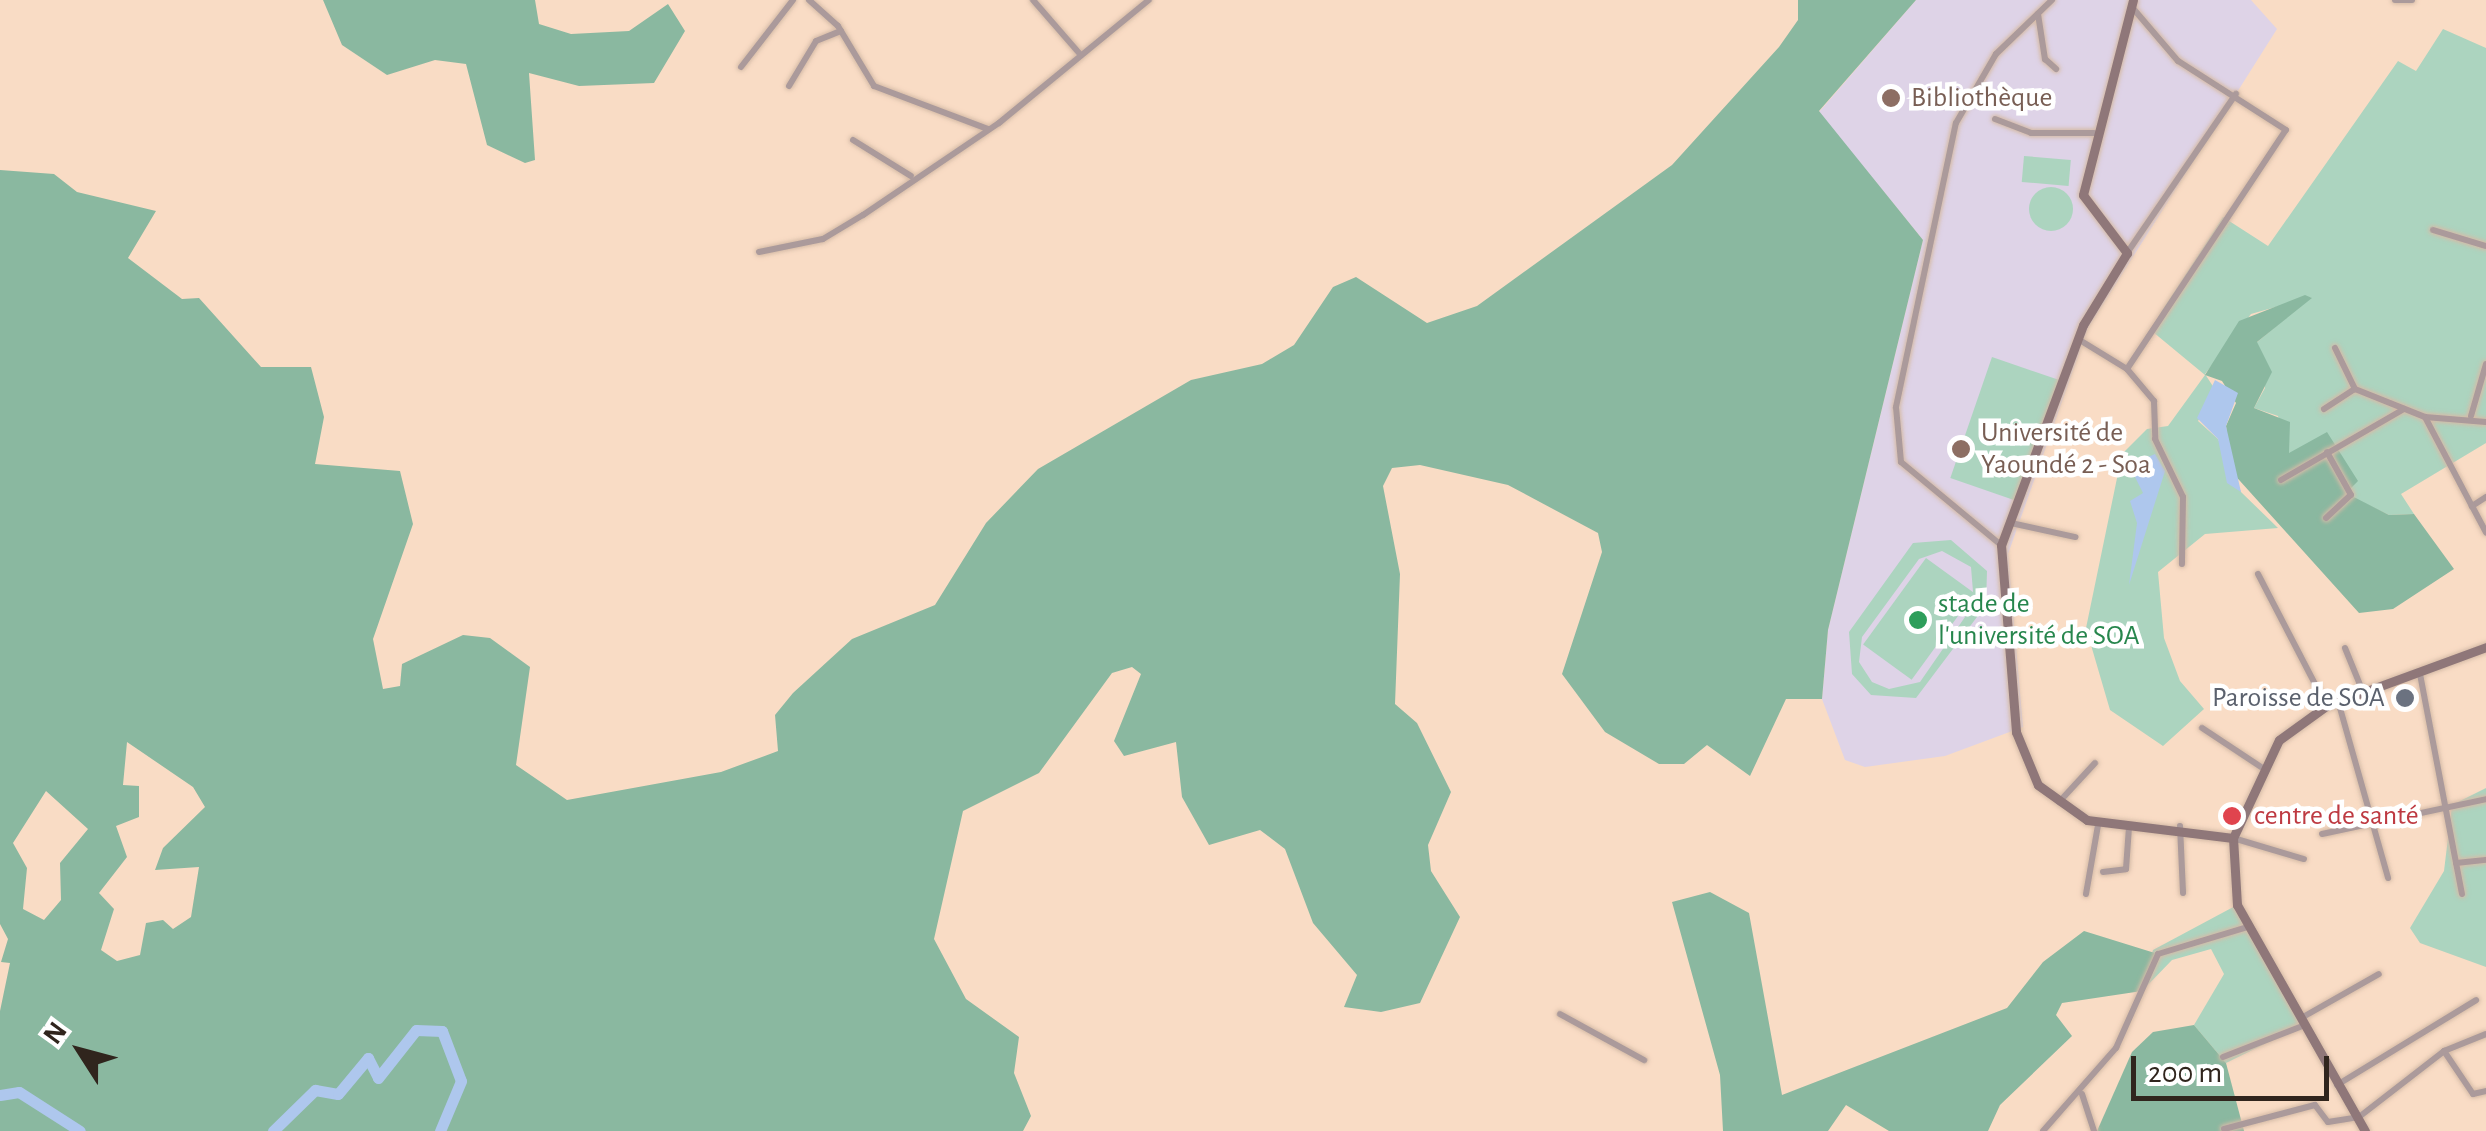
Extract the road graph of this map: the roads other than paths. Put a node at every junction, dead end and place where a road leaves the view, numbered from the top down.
1 (793, 0) edge
2 (809, 0) edge
3 (1033, 0) edge
4 (1150, 0) edge
5 (2395, 0) edge
6 (2412, 0) edge
7 (2047, 2) edge
8 (2132, 3) edge
9 (2038, 13) junction
10 (841, 30) junction
11 (1079, 53) junction
12 (741, 67) dead end
13 (2056, 69) dead end
14 (788, 86) dead end
15 (2237, 94) junction
16 (1995, 118) dead end
17 (989, 129) junction
18 (2094, 132) junction
19 (853, 140) dead end
20 (911, 176) junction
21 (2433, 230) dead end
22 (2486, 246) edge
23 (759, 252) dead end
24 (2127, 253) junction
25 (2078, 338) junction
26 (2335, 348) dead end
27 (2486, 364) edge
28 (2128, 369) junction
29 (2356, 388) junction
30 (2324, 409) dead end
31 (2404, 409) junction
32 (2471, 416) junction
33 (2425, 417) junction
34 (2486, 422) edge
35 (2326, 452) junction
36 (2281, 480) dead end
37 (2486, 498) edge
38 (2472, 506) junction
39 (2326, 518) dead end
40 (2011, 523) junction
41 (2486, 532) edge
42 (2075, 537) dead end
43 (2001, 545) junction
44 (2182, 564) dead end
45 (2258, 574) dead end
46 (2345, 648) dead end
47 (2486, 648) edge
48 (2420, 674) junction
49 (2363, 692) junction
50 (2338, 701) junction
51 (2326, 706) junction
52 (2202, 728) dead end
53 (2094, 763) dead end
54 (2261, 768) junction
55 (2486, 798) edge
56 (2059, 802) junction
57 (2446, 806) junction
58 (2372, 824) junction
59 (2098, 825) junction
60 (2180, 826) junction
61 (2129, 827) junction
62 (2322, 834) dead end
63 (2233, 838) junction
64 (2304, 859) dead end
65 (2486, 860) edge
66 (2456, 863) junction
67 (2104, 872) dead end
68 (2388, 878) dead end
69 (2183, 893) dead end
70 (2086, 894) dead end
71 (2462, 894) dead end
72 (2248, 927) junction
73 (2379, 974) dead end
74 (2476, 1000) dead end
75 (1560, 1014) dead end
76 (2305, 1021) junction
77 (2486, 1034) edge
78 (2444, 1051) junction
79 (2223, 1057) dead end
80 (1644, 1060) dead end
81 (2336, 1085) junction
82 (2486, 1092) edge
83 (2082, 1094) junction
84 (2359, 1118) junction
85 (2224, 1128) dead end
86 (2042, 1131) edge
87 (2094, 1131) edge
88 (2365, 1131) edge

1 - 12 street
2 - 10 street
3 - 11 street
4 - 11 street
5 - 6 street
7 - 9 street
8 - 15 street
8 - 18 street
9 - 13 street
9 - 43 street
10 - 14 street
10 - 17 street
11 - 17 street
15 - 24 street
15 - 28 street
16 - 18 street
17 - 20 street
18 - 24 street
19 - 20 street
20 - 23 street
21 - 22 street
24 - 25 street
25 - 28 street
25 - 40 street
26 - 29 street
27 - 32 street
28 - 44 street
29 - 30 street
29 - 31 street
31 - 33 street
31 - 35 street
32 - 33 street
32 - 34 street
33 - 38 street
35 - 36 street
35 - 39 street
37 - 38 street
38 - 41 street
40 - 42 street
40 - 43 street
43 - 56 street
45 - 51 street
46 - 49 street
47 - 48 street
48 - 49 street
48 - 57 street
49 - 50 street
50 - 51 street
50 - 58 street
51 - 54 street
52 - 54 street
53 - 56 street
54 - 63 street
55 - 57 street
56 - 59 street
57 - 58 street
57 - 66 street
58 - 62 street
58 - 68 street
59 - 61 street
59 - 70 street
60 - 61 street
60 - 63 street
60 - 69 street
61 - 67 street
63 - 64 street
63 - 72 street
65 - 66 street
66 - 71 street
72 - 76 street
72 - 83 street
73 - 76 street
74 - 81 street
75 - 80 street
76 - 79 street
76 - 81 street
77 - 78 street
78 - 82 street
78 - 84 street
81 - 84 street
83 - 86 street
83 - 87 street
84 - 85 street
84 - 88 street

